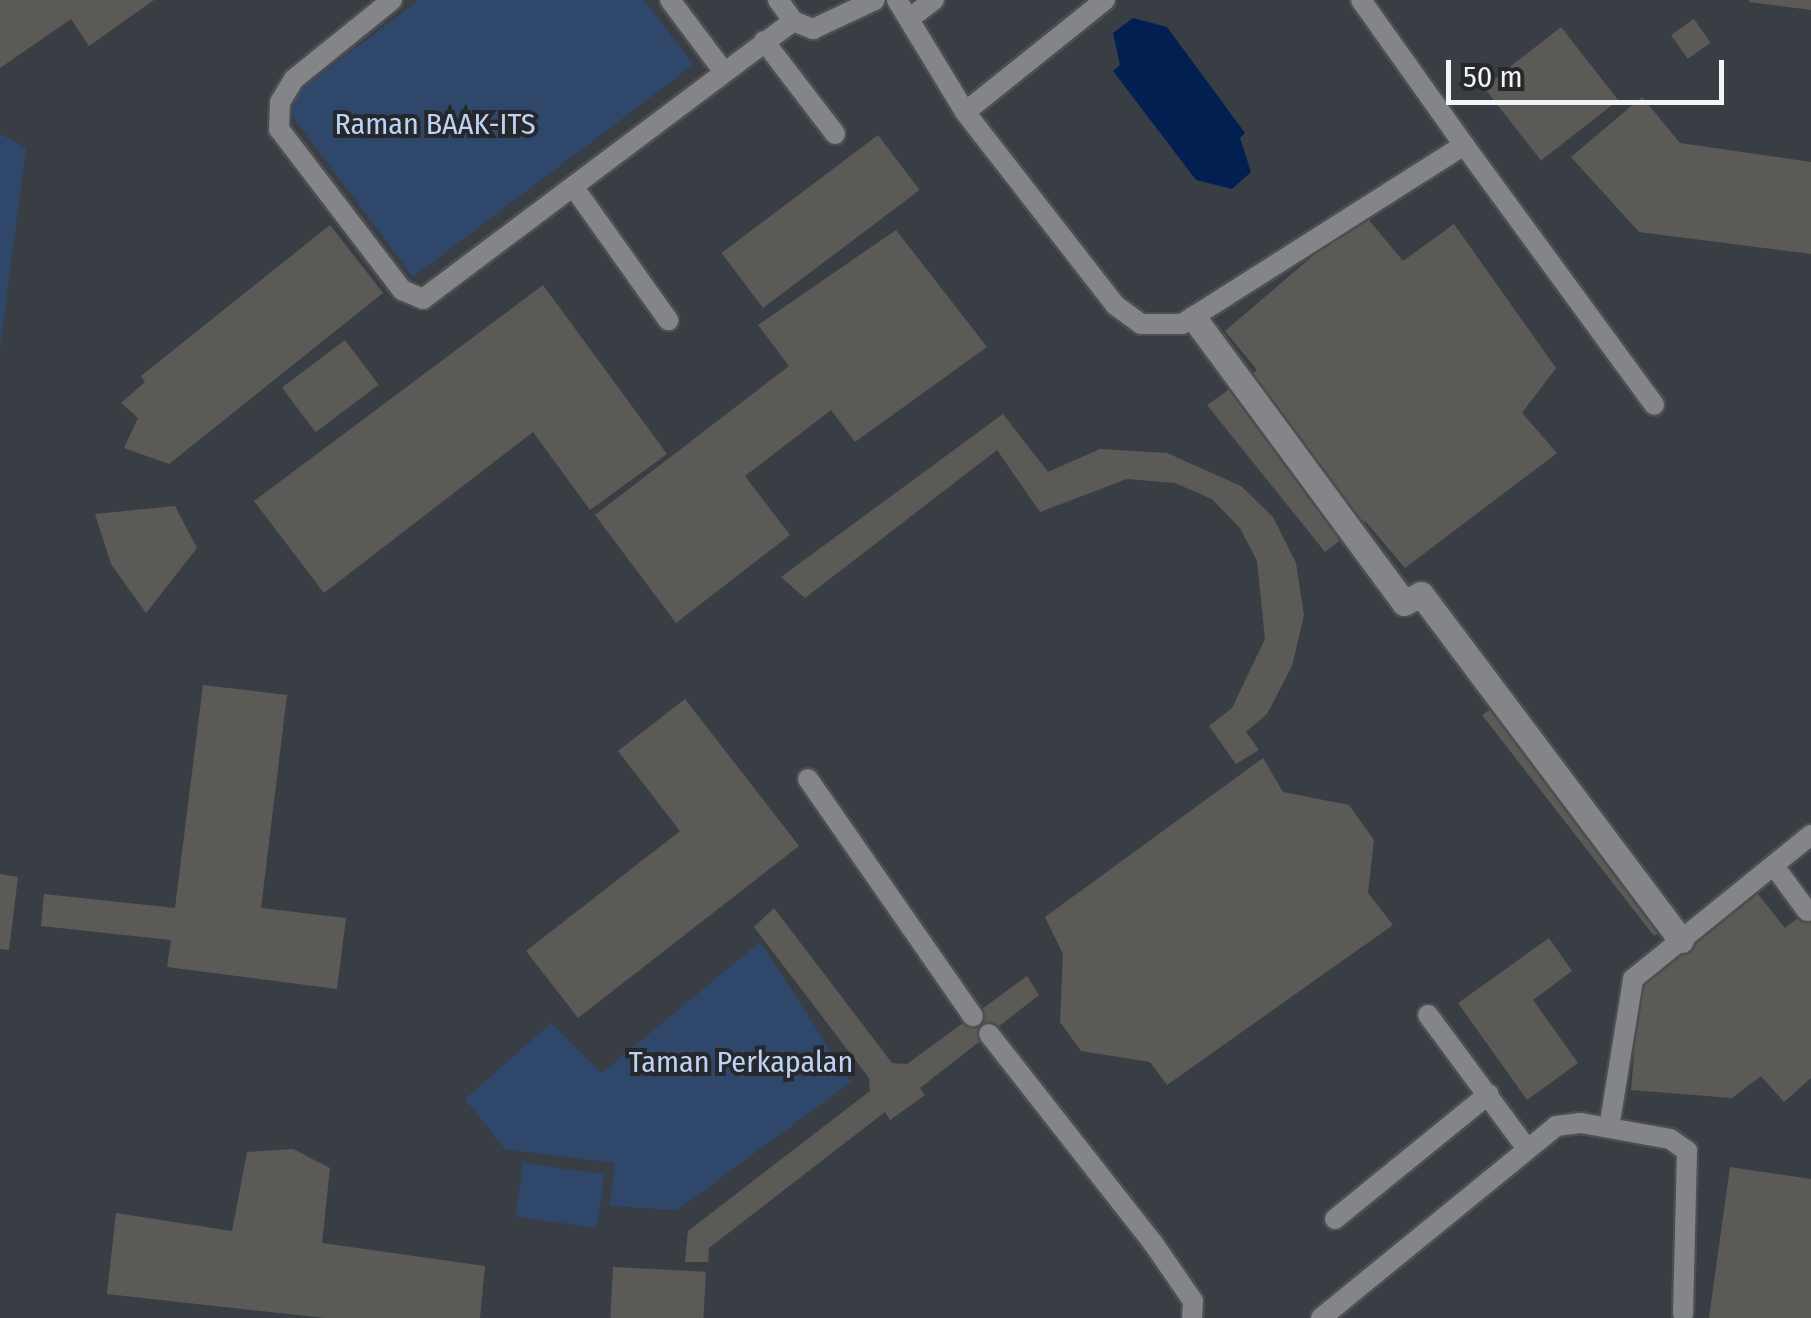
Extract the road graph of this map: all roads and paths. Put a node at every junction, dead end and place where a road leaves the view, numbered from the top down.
1 (392, 0) edge
2 (670, 0) edge
3 (778, 0) edge
4 (875, 0) edge
5 (897, 0) edge
6 (934, 0) edge
7 (1105, 0) edge
8 (1361, 0) edge
9 (910, 18) junction
10 (793, 22) junction
11 (764, 42) junction
12 (724, 72) junction
13 (965, 112) junction
14 (835, 134) dead end
15 (1464, 145) junction
16 (574, 189) junction
17 (1194, 318) junction
18 (668, 320) dead end
19 (1654, 404) dead end
20 (808, 779) dead end
21 (1811, 835) edge
22 (1774, 866) junction
23 (1806, 911) dead end
24 (1681, 940) junction
25 (1428, 1015) dead end
26 (973, 1016) dead end
27 (988, 1034) dead end
28 (1489, 1094) junction
29 (1609, 1128) junction
30 (1528, 1149) junction
31 (1336, 1219) dead end
32 (1683, 1314) dead end
33 (1192, 1318) edge
34 (1321, 1318) edge

1 - 16 lane
2 - 12 lane
3 - 10 lane
4 - 10 lane
5 - 9 lane
6 - 9 lane
7 - 13 lane
8 - 15 lane
9 - 13 lane
10 - 11 lane
11 - 12 lane
11 - 14 lane
12 - 16 lane
13 - 17 lane
15 - 17 lane
15 - 19 lane
16 - 18 lane
17 - 24 street
20 - 26 lane
21 - 22 lane
22 - 23 lane
22 - 24 lane
24 - 29 lane
25 - 28 lane
27 - 33 lane
28 - 30 lane
28 - 31 lane
29 - 30 lane
29 - 32 lane
30 - 34 lane

